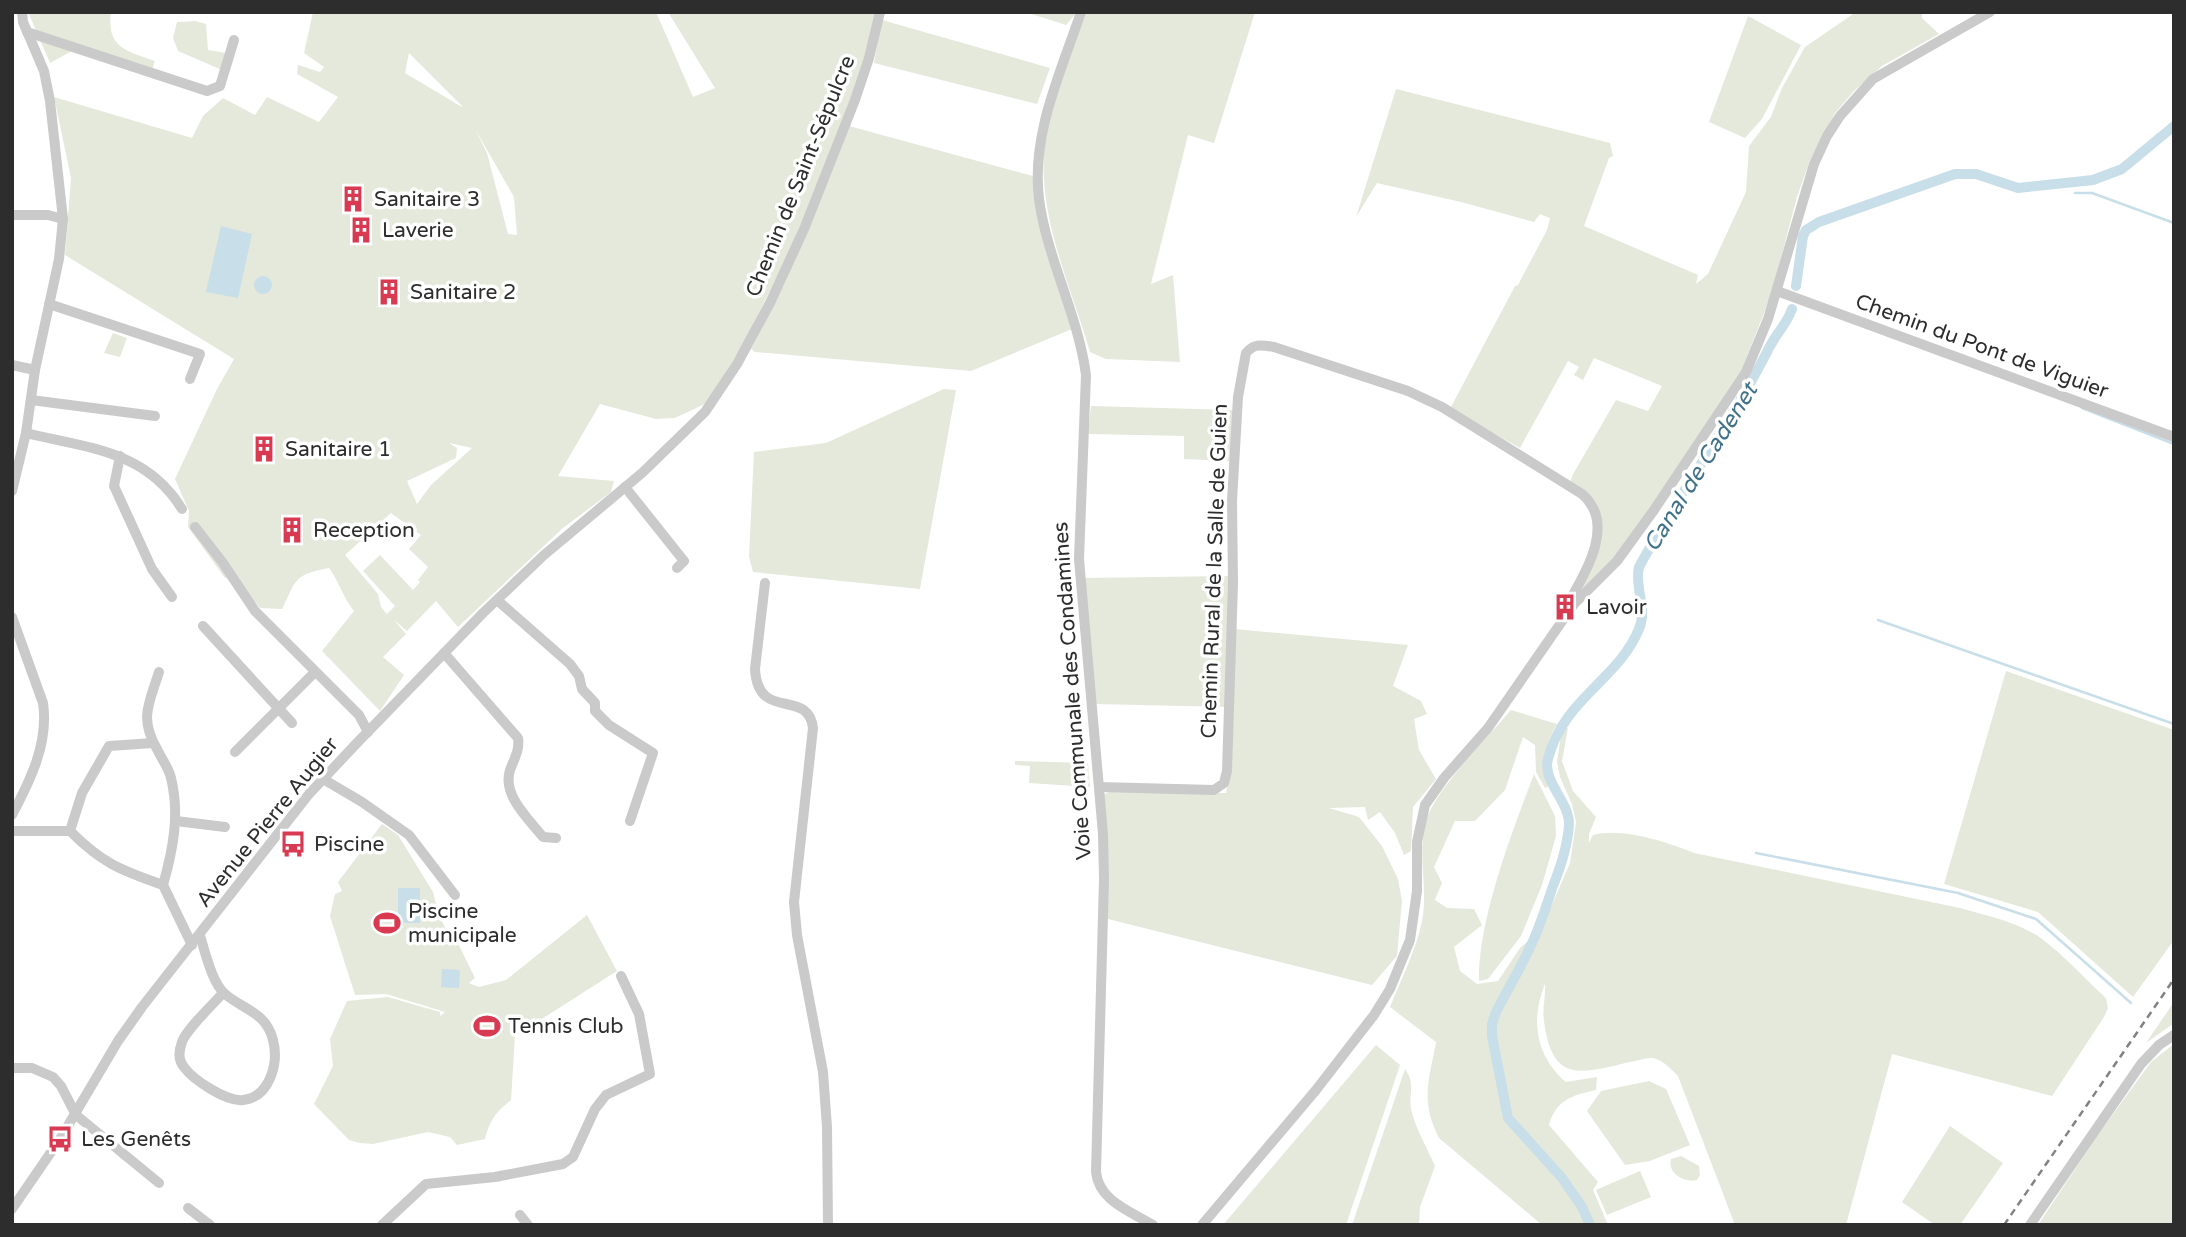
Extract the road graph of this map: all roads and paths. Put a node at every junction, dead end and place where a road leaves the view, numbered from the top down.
1 (22, 12) edge
2 (880, 12) edge
3 (1082, 12) edge
4 (1990, 12) edge
5 (27, 32) junction
6 (234, 40) dead end
7 (12, 215) edge
8 (63, 219) junction
9 (1777, 291) junction
10 (49, 304) junction
11 (12, 365) edge
12 (36, 370) junction
13 (190, 379) dead end
14 (31, 400) junction
15 (155, 416) dead end
16 (26, 433) junction
17 (2174, 437) edge
18 (668, 448) joint
19 (16, 455) edge
20 (120, 456) junction
21 (625, 487) junction
22 (12, 491) edge
23 (182, 509) dead end
24 (195, 527) dead end
25 (677, 568) dead end
26 (765, 583) dead end
27 (172, 597) dead end
28 (497, 600) junction
29 (1574, 604) junction
30 (13, 621) edge
31 (202, 626) dead end
32 (444, 653) junction
33 (159, 672) dead end
34 (315, 672) junction
35 (279, 710) junction
36 (292, 723) dead end
37 (368, 732) junction
38 (153, 743) junction
39 (234, 752) dead end
40 (323, 779) junction
41 (1099, 788) junction
42 (12, 815) edge
43 (176, 821) junction
44 (630, 821) dead end
45 (225, 827) dead end
46 (12, 831) edge
47 (70, 831) junction
48 (555, 838) dead end
49 (163, 884) junction
50 (455, 895) dead end
51 (200, 936) junction
52 (191, 947) junction
53 (211, 970) junction
54 (621, 976) dead end
55 (223, 993) junction
56 (2174, 1034) edge
57 (12, 1068) edge
58 (61, 1086) junction
59 (83, 1097) junction
60 (76, 1115) junction
61 (159, 1183) dead end
62 (188, 1208) dead end
63 (12, 1209) edge
64 (520, 1215) dead end
65 (210, 1225) edge
66 (383, 1225) edge
67 (528, 1225) edge
68 (828, 1225) edge
69 (1153, 1225) edge
70 (1202, 1225) edge
71 (2030, 1225) edge

1 - 5 street
2 - 18 street, Chemin de Saint-Sépulcre
3 - 41 street, Voie Communale des Condamines
4 - 9 street
5 - 6 street
5 - 8 street
7 - 8 street
8 - 10 street
9 - 17 street, Chemin du Pont de Viguier
9 - 29 street
10 - 12 street
10 - 13 street
11 - 12 street
12 - 14 street
14 - 15 street
14 - 16 street
16 - 19 street
16 - 20 street
18 - 21 street, Avenue Pierre Augier
19 - 22 street
20 - 23 street
20 - 27 street
21 - 25 street
21 - 28 street, Avenue Pierre Augier
24 - 34 street
26 - 68 street
28 - 32 street, Avenue Pierre Augier
28 - 44 street
29 - 41 street, Chemin Rural de la Salle de Guien
29 - 70 street
30 - 42 street
31 - 35 street
32 - 37 street, Avenue Pierre Augier
32 - 48 street
33 - 38 street
34 - 35 street
34 - 37 street
35 - 36 street
35 - 39 street
37 - 40 street, Avenue Pierre Augier
38 - 43 street
38 - 47 street
40 - 50 street
40 - 51 street, Avenue Pierre Augier
41 - 69 street, Voie Communale des Condamines
43 - 45 street
43 - 49 street
46 - 47 street
47 - 49 street
49 - 52 street
51 - 52 street, Avenue Pierre Augier
51 - 53 street
52 - 53 street
52 - 59 street, Avenue Pierre Augier
53 - 55 street
54 - 66 street
55 - 55 street
56 - 71 street
57 - 58 street
58 - 59 street
58 - 60 street
59 - 60 street, Avenue Pierre Augier
60 - 61 street
60 - 63 street, Avenue Pierre Augier
62 - 65 street
64 - 67 street

